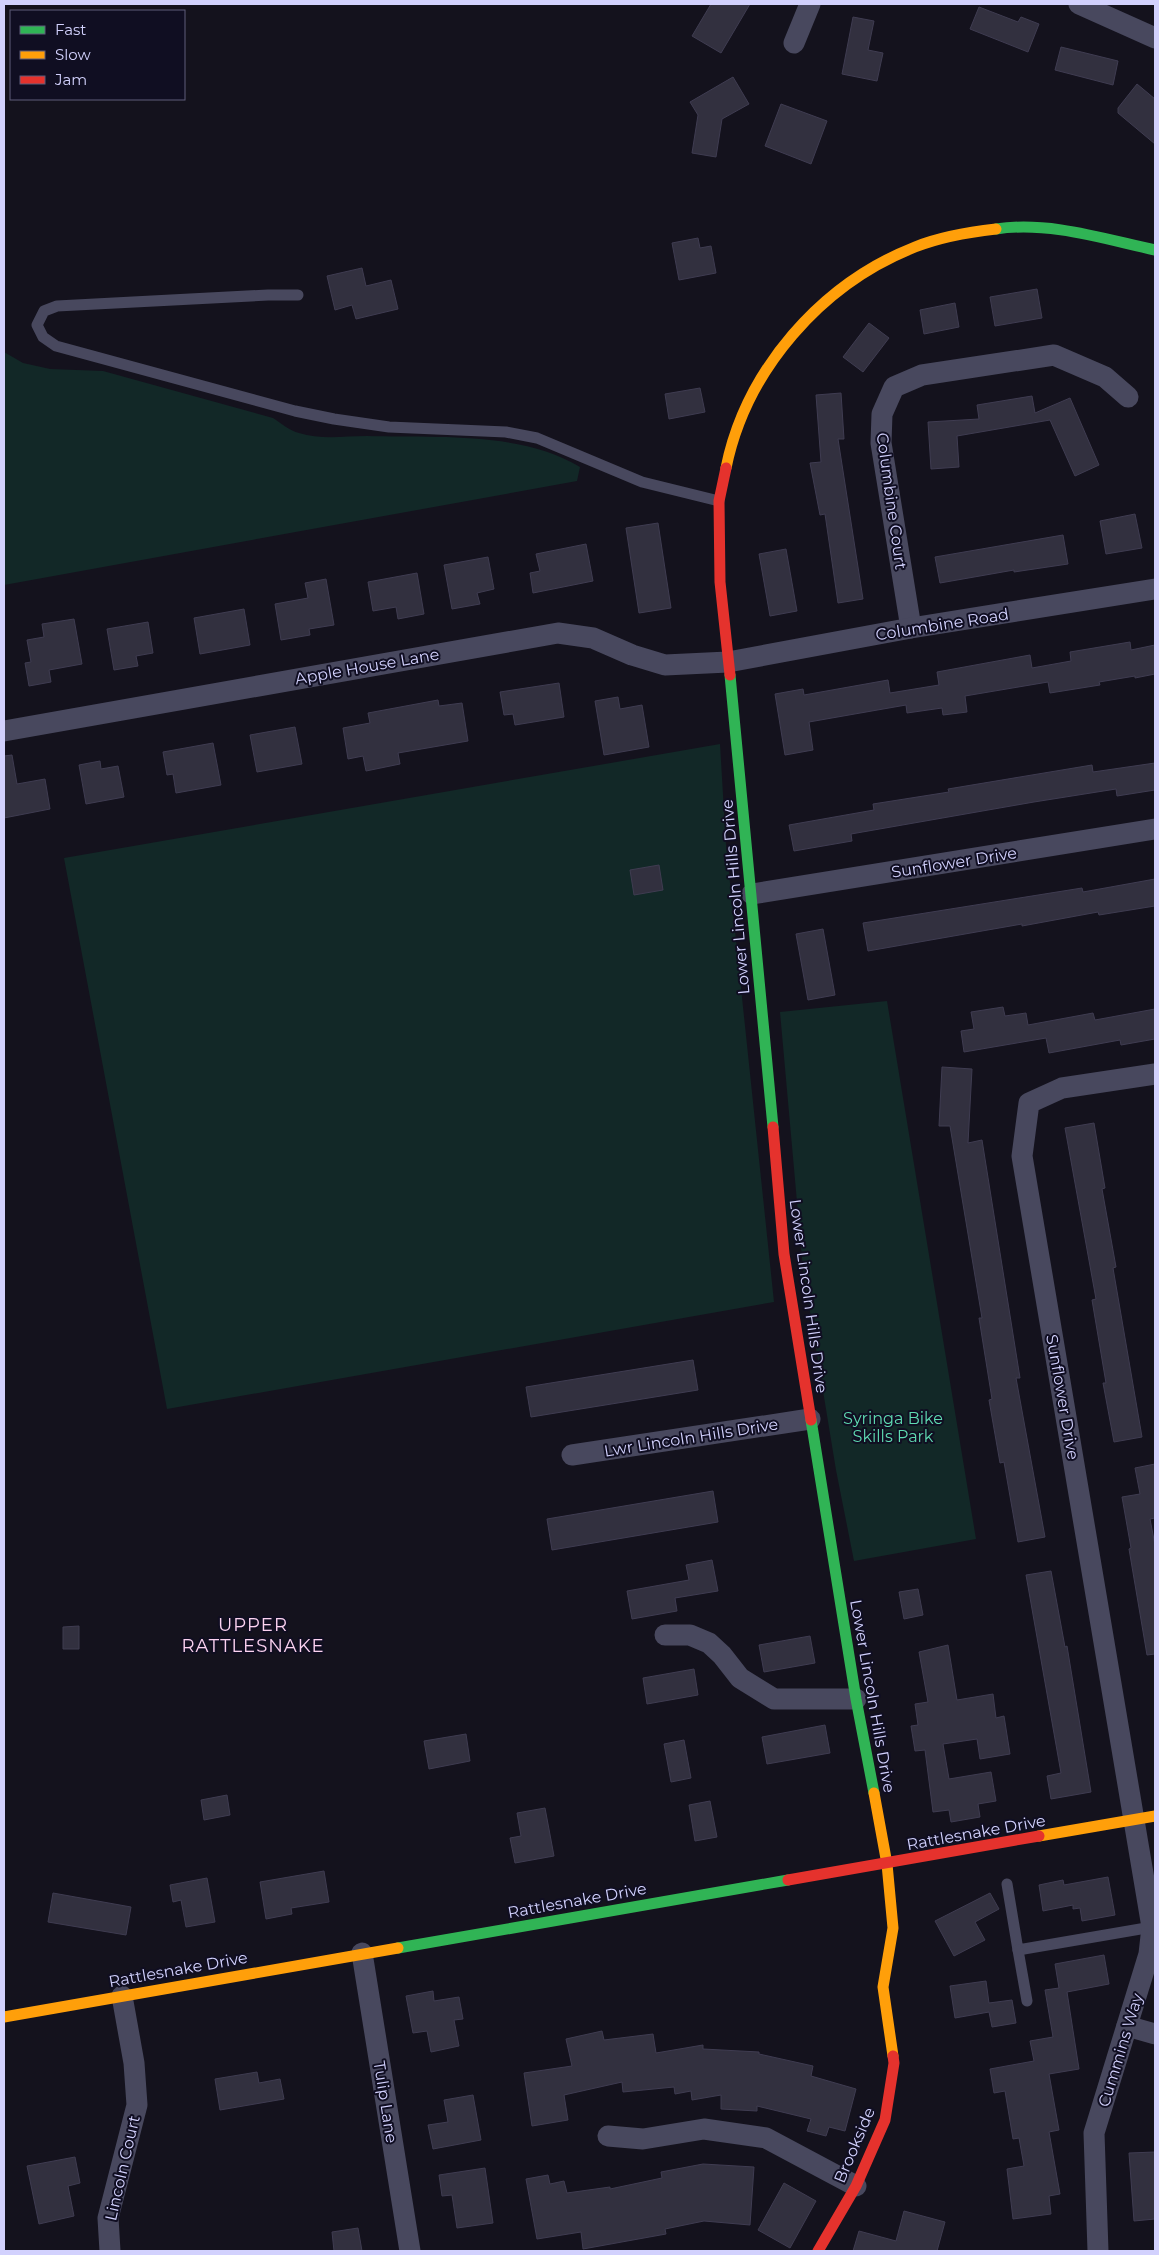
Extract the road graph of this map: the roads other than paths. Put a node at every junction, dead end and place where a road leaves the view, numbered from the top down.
1 (810, 4) edge
2 (1079, 4) edge
3 (1155, 38) edge
4 (794, 43) dead end
5 (1155, 250) edge
6 (298, 295) dead end
7 (1128, 398) dead end
8 (720, 501) junction
9 (1155, 589) edge
10 (911, 628) junction
11 (728, 662) junction
12 (4, 731) edge
13 (1155, 829) edge
14 (752, 894) junction
15 (1155, 1074) edge
16 (810, 1419) junction
17 (572, 1455) dead end
18 (665, 1635) dead end
19 (856, 1699) junction
20 (1155, 1816) edge
21 (1134, 1820) junction
22 (887, 1864) junction
23 (1006, 1884) dead end
24 (1152, 1927) junction
25 (1018, 1950) junction
26 (362, 1953) junction
27 (122, 1996) junction
28 (1027, 2001) dead end
29 (4, 2017) edge
30 (1127, 2026) junction
31 (1155, 2034) edge
32 (608, 2136) dead end
33 (856, 2186) junction
34 (110, 2251) edge
35 (410, 2251) edge
36 (818, 2251) edge
37 (1098, 2251) edge

1 - 4 street
2 - 3 street
5 - 8 street, Lower Lincoln Hills Drive
6 - 8 lane
7 - 10 street, Columbine Court
8 - 11 street, Lower Lincoln Hills Drive
9 - 10 street, Columbine Road
10 - 11 street, Columbine Road
11 - 12 street, Apple House Lane
11 - 14 street, Lower Lincoln Hills Drive
13 - 14 street, Sunflower Drive
14 - 16 street, Lower Lincoln Hills Drive
15 - 21 street, Sunflower Drive
16 - 17 street, Lwr Lincoln Hills Drive
16 - 19 street, Lower Lincoln Hills Drive
18 - 19 street
19 - 22 street, Lower Lincoln Hills Drive
20 - 21 street, Rattlesnake Drive
21 - 22 street, Rattlesnake Drive
21 - 24 street, Cummins Way
22 - 26 street, Rattlesnake Drive
22 - 33 street, Brookside
23 - 25 lane
24 - 25 lane
24 - 30 street, Cummins Way
25 - 28 lane
26 - 27 street, Rattlesnake Drive
26 - 35 street, Tulip Lane
27 - 29 street, Rattlesnake Drive
27 - 34 street, Lincoln Court
30 - 31 street
30 - 37 street, Cummins Way
32 - 33 street
33 - 36 street, Brookside

